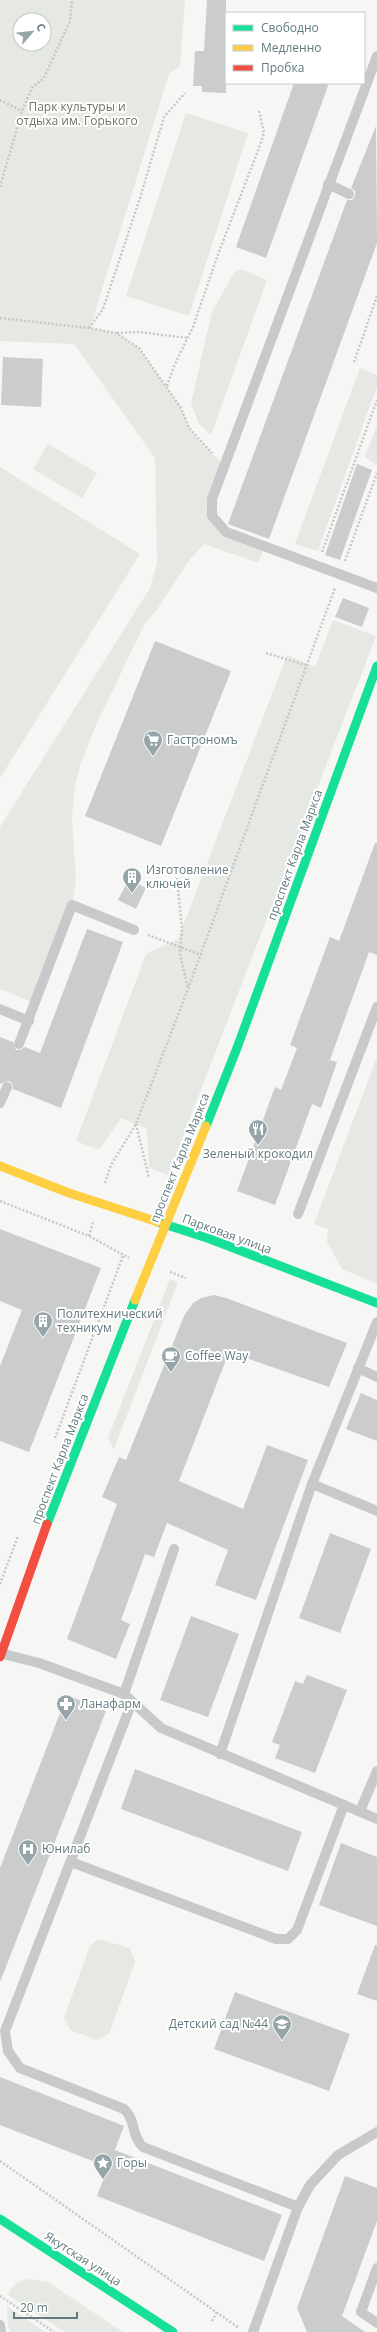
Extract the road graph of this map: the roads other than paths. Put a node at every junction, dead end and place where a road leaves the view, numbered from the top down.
1 (377, 56) edge
2 (328, 184) junction
3 (349, 194) dead end
4 (377, 588) edge
5 (377, 666) edge
6 (134, 930) road end
7 (377, 1007) edge
8 (0, 1009) edge
9 (29, 1021) junction
10 (19, 1044) dead end
11 (7, 1087) dead end
12 (0, 1103) edge
13 (0, 1166) edge
14 (298, 1214) dead end
15 (166, 1225) junction
16 (377, 1303) edge
17 (377, 1322) edge
18 (358, 1368) junction
19 (377, 1377) edge
20 (312, 1484) junction
21 (377, 1511) edge
22 (174, 1549) dead end
23 (0, 1654) edge
24 (124, 1694) junction
25 (132, 1702) junction
26 (220, 1754) junction
27 (377, 1771) edge
28 (344, 1805) junction
29 (360, 1811) junction
30 (377, 1818) edge
31 (70, 1862) junction
32 (377, 2132) edge
33 (298, 2207) junction
34 (0, 2219) edge
35 (377, 2268) edge
36 (377, 2323) edge
37 (0, 2325) edge
38 (248, 2331) edge
39 (1, 2332) edge
40 (173, 2332) edge

1 - 2 lane
2 - 3 lane
2 - 4 lane
5 - 15 street, проспект Карла Маркса
6 - 9 lane
7 - 14 lane
8 - 9 lane
9 - 10 lane
11 - 12 lane
13 - 15 street, Парковая улица
15 - 16 street, Парковая улица
15 - 23 street, проспект Карла Маркса
17 - 18 lane
18 - 19 lane
18 - 20 lane
20 - 21 lane
20 - 26 lane
22 - 24 lane
23 - 24 lane
24 - 25 lane
25 - 26 lane
25 - 31 lane
26 - 28 lane
27 - 29 lane
28 - 29 lane
28 - 31 lane
29 - 30 lane
31 - 33 lane
32 - 33 lane
33 - 38 lane
34 - 40 street, Якутская улица
35 - 36 lane
37 - 39 lane

